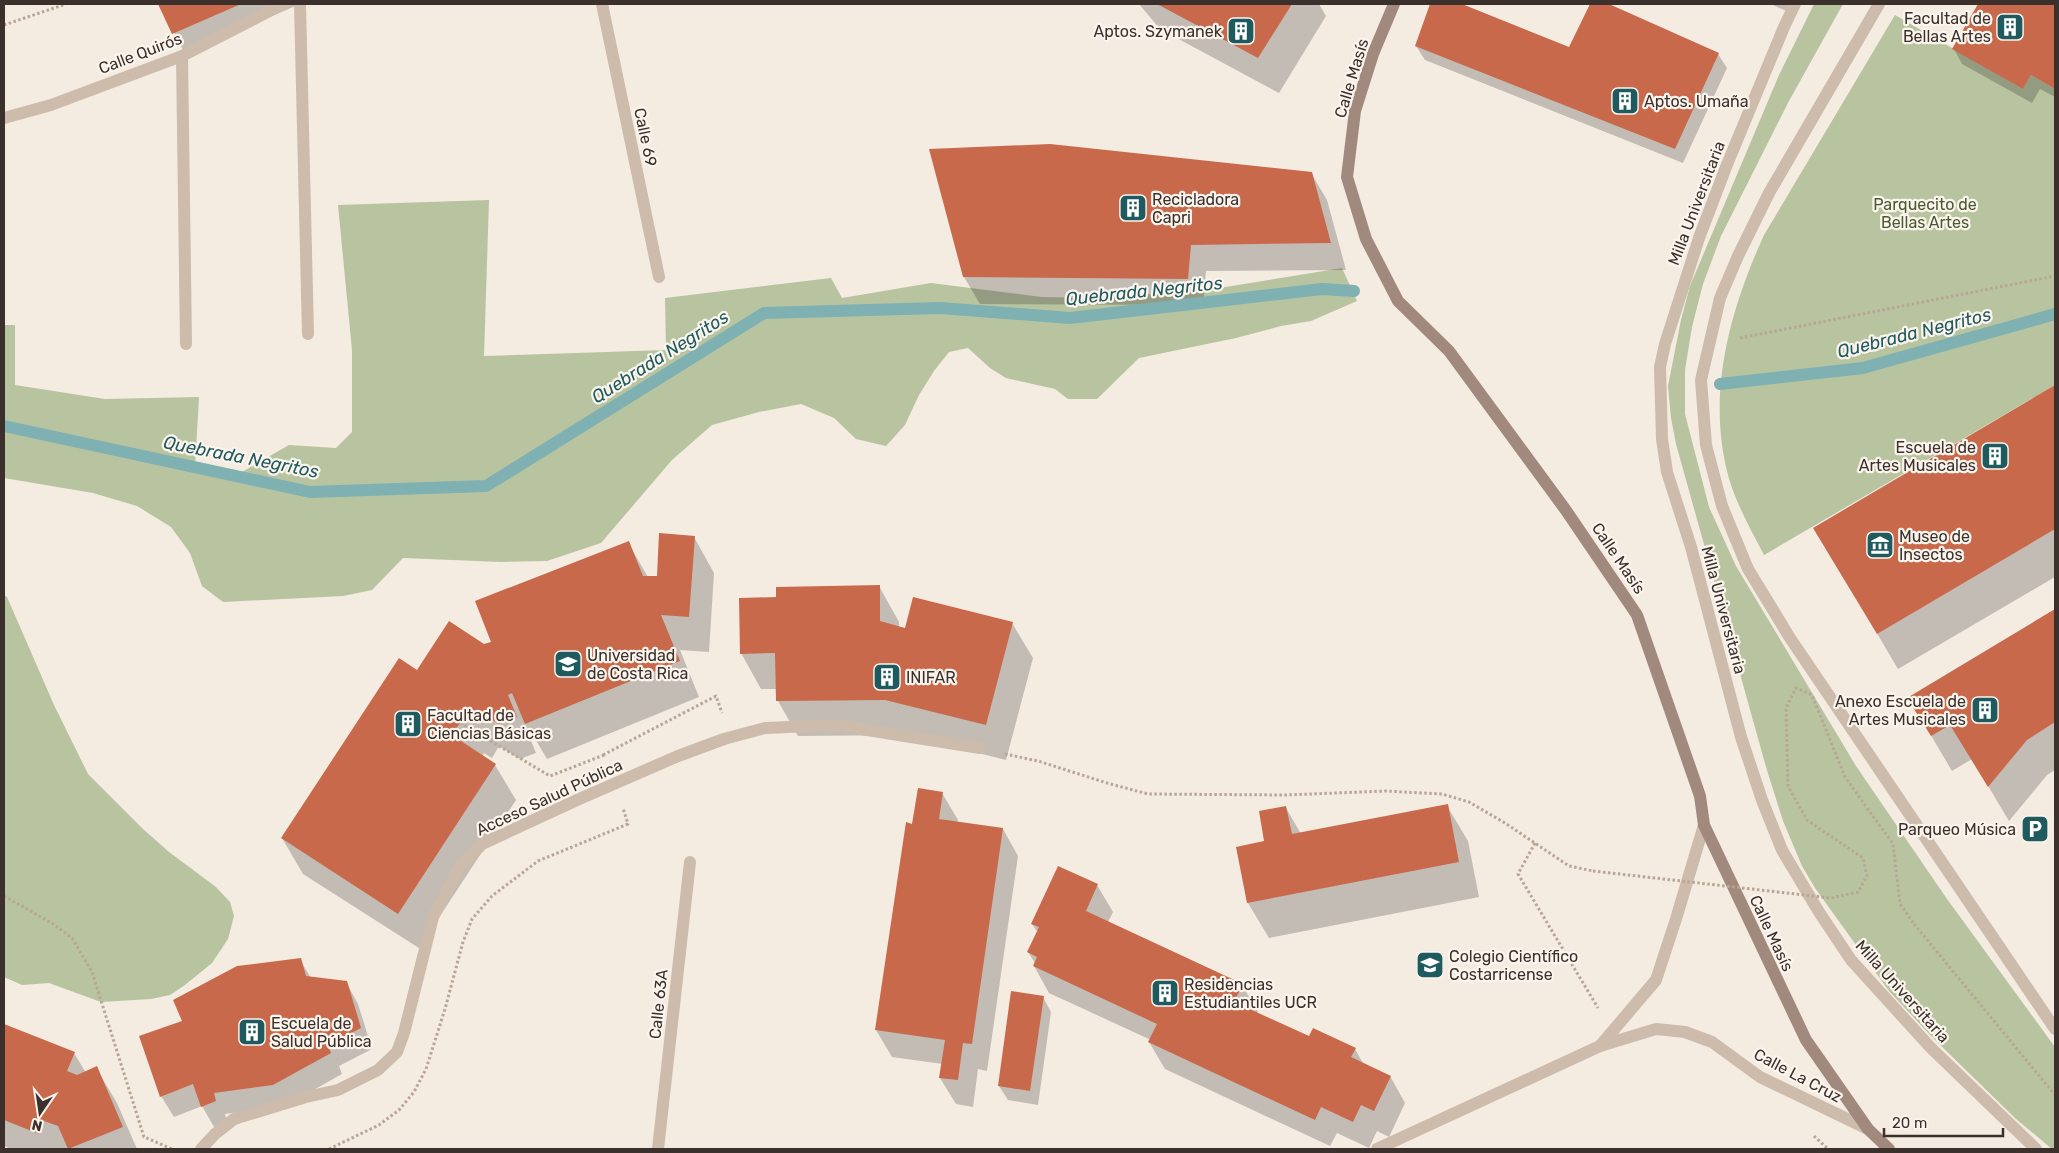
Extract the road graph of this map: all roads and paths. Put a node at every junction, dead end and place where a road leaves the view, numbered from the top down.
1 (66, 4) edge
2 (283, 4) edge
3 (300, 4) edge
4 (602, 4) edge
5 (1394, 4) edge
6 (1795, 4) edge
7 (1879, 4) edge
8 (4, 25) edge
9 (182, 56) junction
10 (4, 118) edge
11 (2055, 276) edge
12 (659, 277) dead end
13 (308, 334) dead end
14 (1738, 339) dead end
15 (186, 344) dead end
16 (722, 714) dead end
17 (460, 723) dead end
18 (980, 748) joint
19 (603, 755) junction
20 (614, 784) junction
21 (1704, 825) junction
22 (1535, 843) junction
23 (690, 862) dead end
24 (4, 896) edge
25 (2055, 1028) edge
26 (1612, 1032) junction
27 (1600, 1046) junction
28 (2055, 1095) edge
29 (1868, 1129) junction
30 (172, 1149) edge
31 (201, 1149) edge
32 (329, 1149) edge
33 (658, 1149) edge
34 (1377, 1149) edge
35 (1889, 1149) edge
36 (2036, 1149) edge

1 - 8 path
2 - 9 street, Calle Quirós
3 - 13 street
4 - 12 street, Calle 69
5 - 21 street, Calle Masís
6 - 36 street, Milla Universitaria
7 - 25 street, Milla Universitaria
9 - 10 street, Calle Quirós
9 - 15 street
11 - 14 path
16 - 19 path
17 - 19 path
18 - 20 street, Acceso Salud Pública
18 - 22 path
19 - 20 path
20 - 31 street, Acceso Salud Pública
20 - 32 path
21 - 26 street, Calle La Cruz
21 - 29 street, Calle Masís
22 - 26 path
22 - 28 path, bridge
23 - 33 street, Calle 63A
24 - 30 path
26 - 27 street, Calle La Cruz
27 - 29 street, Calle La Cruz
27 - 34 street, Calle La Cruz
29 - 35 street, Calle Masís

